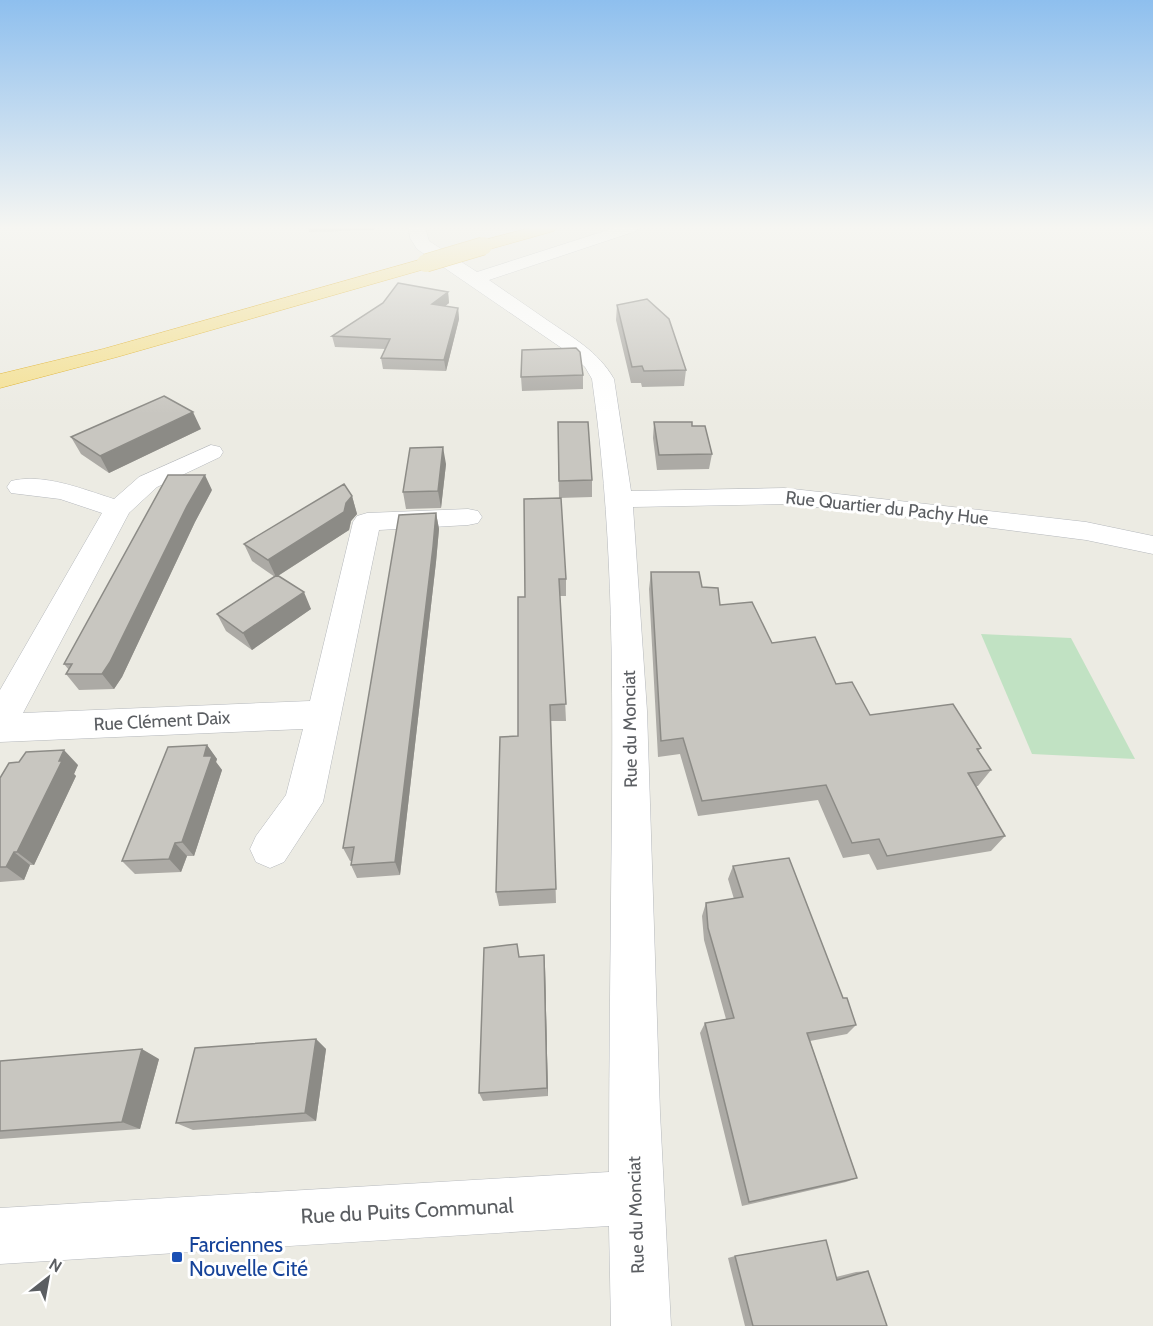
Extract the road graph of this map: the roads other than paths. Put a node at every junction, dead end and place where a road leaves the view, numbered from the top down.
1 (277, 290) edge
2 (294, 290) edge
3 (493, 290) edge
4 (0, 365) edge
5 (0, 381) edge
6 (211, 452) dead end
7 (20, 487) dead end
8 (618, 499) junction
9 (118, 509) junction
10 (468, 517) dead end
11 (1153, 545) edge
12 (324, 714) junction
13 (0, 722) edge
14 (0, 728) edge
15 (270, 849) dead end
16 (634, 1197) junction
17 (0, 1236) edge
18 (641, 1326) edge

1 - 4 highway
2 - 5 highway
3 - 8 street, Rue du Monciat
6 - 9 street
7 - 9 street
8 - 11 street, Rue Quartier du Pachy Hue
8 - 16 street, Rue du Monciat
9 - 13 street
10 - 12 street
12 - 14 street, Rue Clément Daix
12 - 15 street
16 - 17 street, Rue du Puits Communal
16 - 18 street, Rue du Monciat

